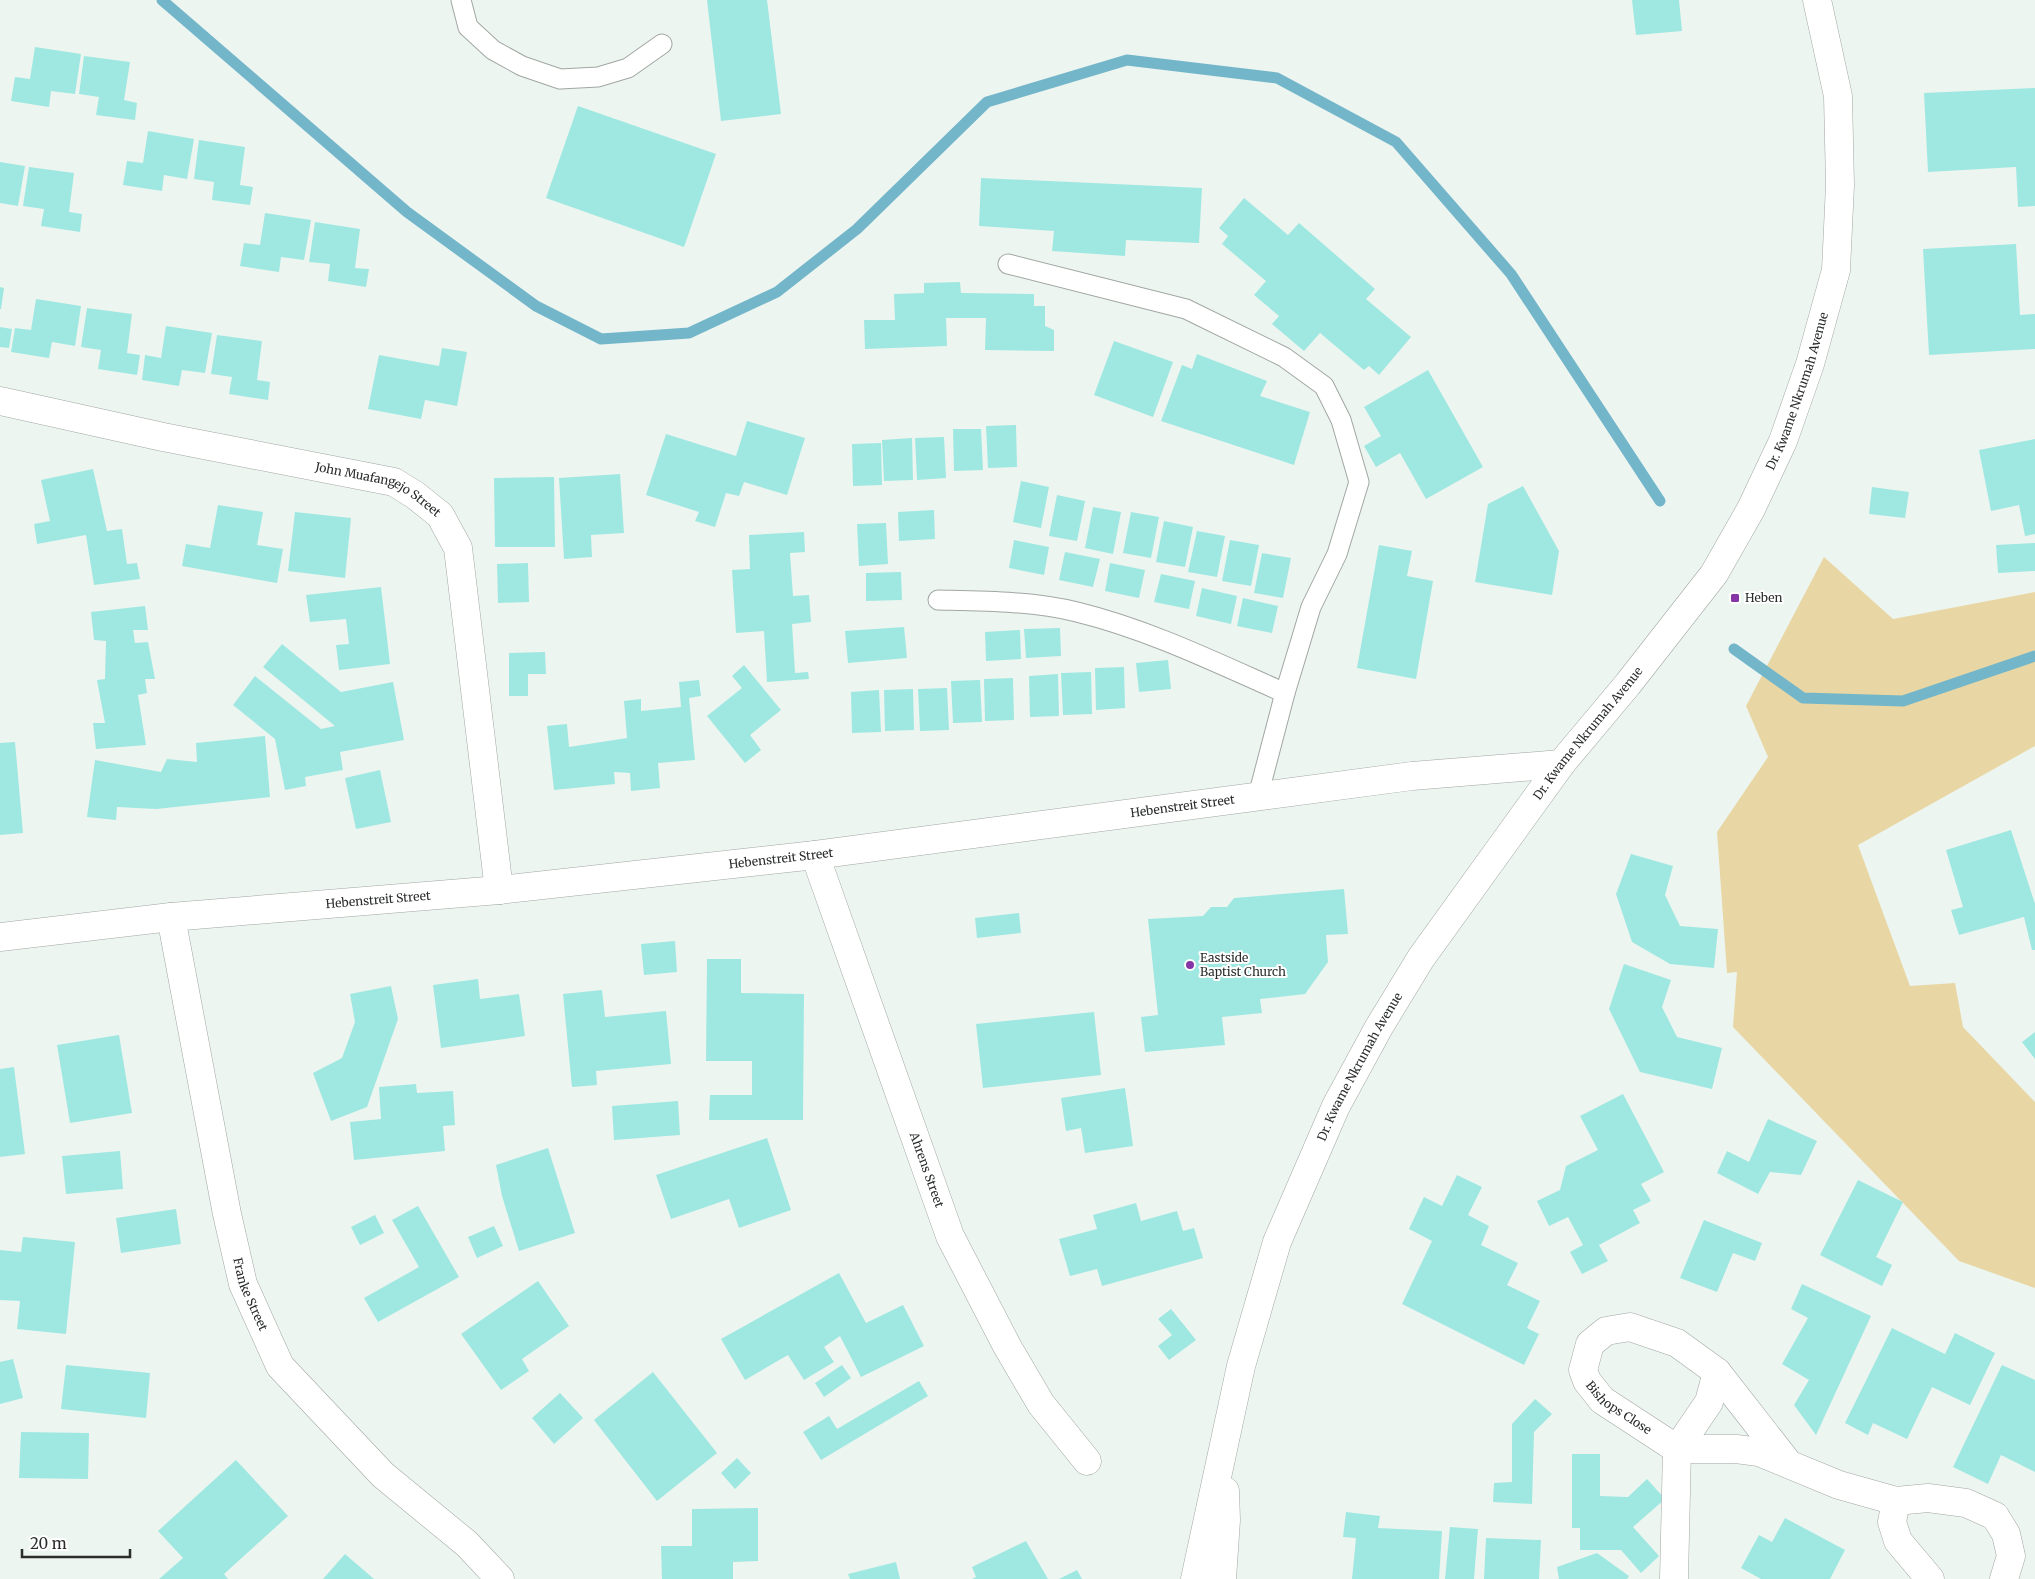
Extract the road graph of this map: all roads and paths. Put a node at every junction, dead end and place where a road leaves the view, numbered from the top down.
1 (461, 0) edge
2 (1817, 0) edge
3 (662, 44) dead end
4 (1008, 264) dead end
5 (0, 401) edge
6 (938, 600) dead end
7 (1285, 694) junction
8 (1561, 764) junction
9 (1258, 796) junction
10 (815, 855) junction
11 (500, 890) junction
12 (171, 917) junction
13 (0, 937) edge
14 (1717, 1372) junction
15 (1224, 1440) junction
16 (1677, 1450) junction
17 (1087, 1461) dead end
18 (1788, 1463) junction
19 (1896, 1501) junction
20 (500, 1579) edge
21 (1195, 1579) edge
22 (1222, 1579) edge
23 (1674, 1579) edge
24 (1930, 1579) edge
25 (2004, 1579) edge

1 - 3 lane
2 - 8 street, Dr. Kwame Nkrumah Avenue
4 - 7 lane
5 - 11 street, John Muafangejo Street
6 - 7 lane
7 - 9 lane
8 - 9 street, Hebenstreit Street
8 - 15 street, Dr. Kwame Nkrumah Avenue
9 - 10 street, Hebenstreit Street
10 - 11 street, Hebenstreit Street
10 - 17 street, Ahrens Street
11 - 12 street, Hebenstreit Street
12 - 13 street, Hebenstreit Street
12 - 20 street, Franke Street
14 - 16 street
14 - 16 street, Bishops Close
14 - 18 street, Bishops Close
15 - 21 street, Dr. Kwame Nkrumah Avenue
15 - 22 street, Dr. Kwame Nkrumah Avenue
16 - 18 street
16 - 23 street
18 - 19 street
19 - 24 street
19 - 25 street

